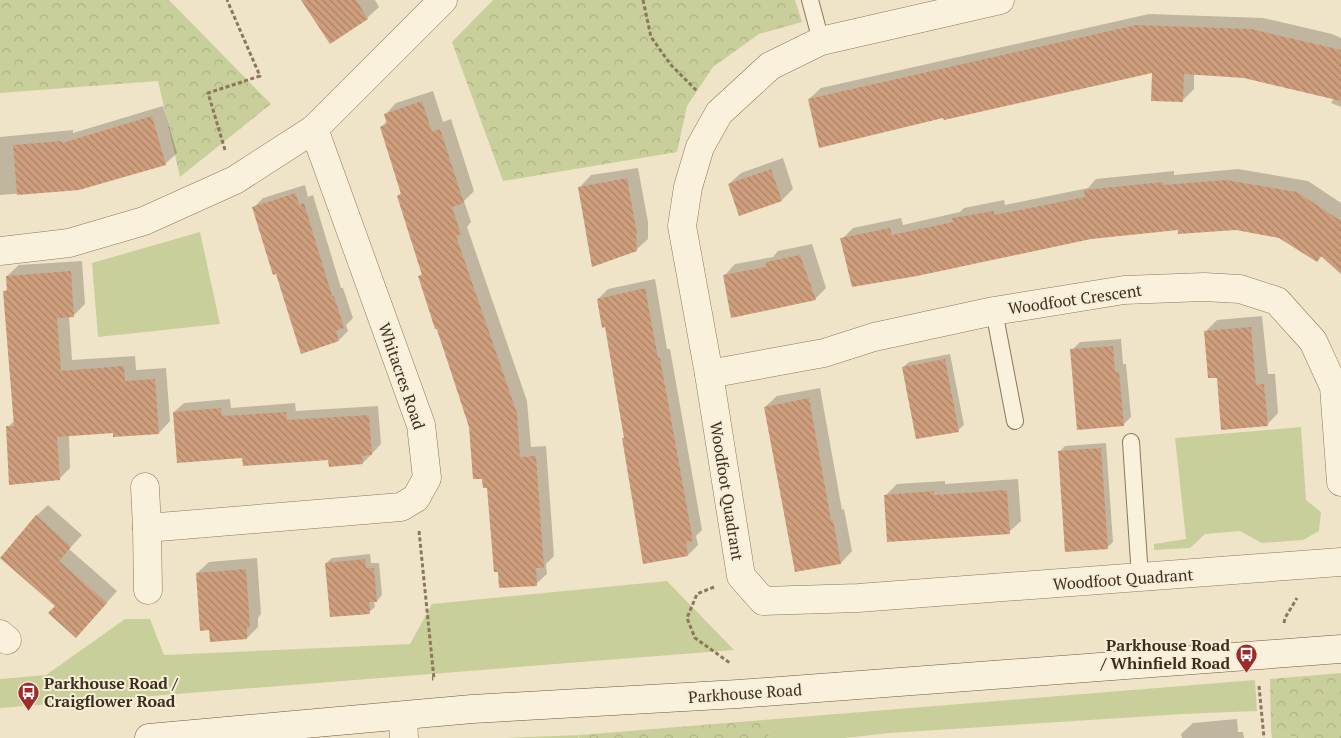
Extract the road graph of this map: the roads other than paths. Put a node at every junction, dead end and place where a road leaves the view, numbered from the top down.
1 (443, 0) edge
2 (810, 0) edge
3 (1000, 0) edge
4 (822, 41) junction
5 (314, 129) junction
6 (0, 251) edge
7 (994, 311) junction
8 (709, 374) junction
9 (1015, 421) dead end
10 (1130, 442) dead end
11 (1341, 482) edge
12 (145, 487) dead end
13 (147, 528) junction
14 (1341, 562) edge
15 (1140, 577) junction
16 (148, 590) dead end
17 (1341, 649) edge
18 (404, 727) edge
19 (149, 738) edge

1 - 5 street
2 - 4 lane
3 - 4 street, Woodfoot Quadrant
4 - 8 street, Woodfoot Quadrant
5 - 6 street
5 - 13 street, Whitacres Road
7 - 8 street, Woodfoot Crescent
7 - 9 lane
7 - 11 street, Woodfoot Crescent
8 - 15 street, Woodfoot Quadrant
10 - 15 lane
12 - 13 street
13 - 16 street
14 - 15 street, Woodfoot Quadrant
17 - 18 street, Parkhouse Road
18 - 19 street, Parkhouse Road

